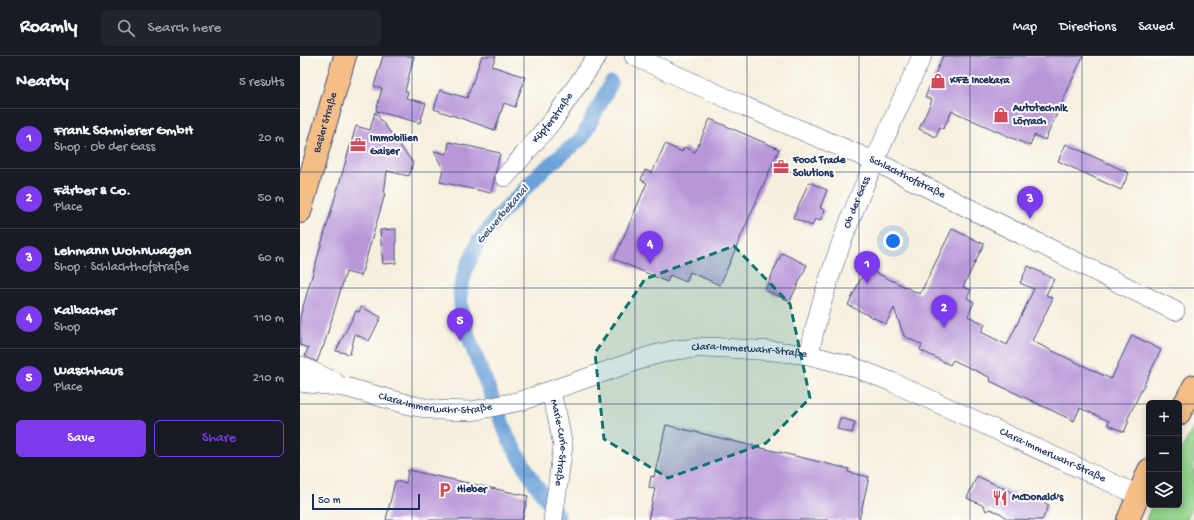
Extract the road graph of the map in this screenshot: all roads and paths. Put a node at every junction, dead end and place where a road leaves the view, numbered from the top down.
1 (345, 56) edge
2 (597, 56) edge
3 (634, 56) edge
4 (922, 56) edge
5 (874, 161) junction
6 (505, 177) dead end
7 (300, 212) edge
8 (1175, 311) dead end
9 (809, 355) junction
10 (300, 366) edge
11 (300, 382) edge
12 (1194, 386) edge
13 (345, 387) junction
14 (550, 390) junction
15 (1182, 408) edge
16 (1148, 472) edge
17 (1138, 495) junction
18 (553, 520) edge
19 (1128, 520) edge

1 - 7 main road, Basler Straße
2 - 6 street, Küpferstraße
3 - 5 street, Schlachthofstraße
4 - 5 street, Ob der Gass
5 - 8 street, Schlachthofstraße
5 - 9 street, Ob der Gass
9 - 14 street, Clara-Immerwahr-Straße
9 - 17 street, Clara-Immerwahr-Straße
10 - 13 street, Clara-Immerwahr-Straße
11 - 13 street, Clara-Immerwahr-Straße
12 - 15 main road
13 - 14 street, Clara-Immerwahr-Straße
14 - 18 street, Marie-Curie-Straße
16 - 17 main road
17 - 19 main road

